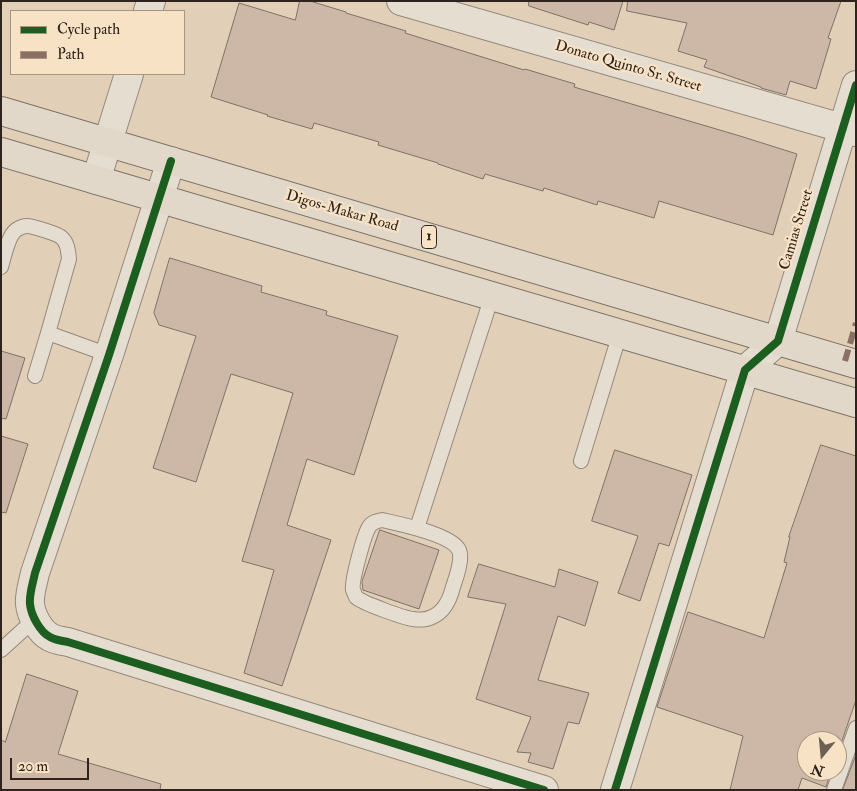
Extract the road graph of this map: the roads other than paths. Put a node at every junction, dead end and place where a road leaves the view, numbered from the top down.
1 (401, 1) edge
2 (129, 75) edge
3 (856, 85) edge
4 (1, 111) edge
5 (849, 130) edge
6 (108, 142) junction
7 (1, 152) edge
8 (171, 161) junction
9 (96, 180) junction
10 (159, 198) junction
11 (1, 267) edge
12 (492, 296) junction
13 (48, 333) junction
14 (620, 334) junction
15 (778, 341) junction
16 (109, 355) junction
17 (856, 364) edge
18 (745, 370) junction
19 (35, 376) dead end
20 (856, 403) edge
21 (581, 461) dead end
22 (417, 528) junction
23 (35, 619) junction
24 (1, 650) edge
25 (856, 728) edge
26 (544, 790) edge
27 (615, 790) edge
28 (834, 790) edge

1 - 5 street, Donato Quinto Sr. Street
2 - 6 street
3 - 5 street, Camias Street
4 - 6 main road, Digos-Makar Road / 1
5 - 15 street, Camias Street
6 - 8 main road, Digos-Makar Road / 1
6 - 9 street
7 - 9 main road
8 - 10 street
8 - 15 main road, Digos-Makar Road / 1
9 - 10 main road
10 - 12 main road
10 - 16 street
11 - 13 lane
12 - 14 main road
12 - 22 lane
13 - 16 lane
13 - 19 lane
14 - 18 main road
14 - 21 lane
15 - 17 main road, Digos-Makar Road / 1
15 - 18 street
16 - 23 street
18 - 20 main road
18 - 27 street
22 - 22 lane
23 - 24 lane
23 - 26 street
25 - 28 lane

